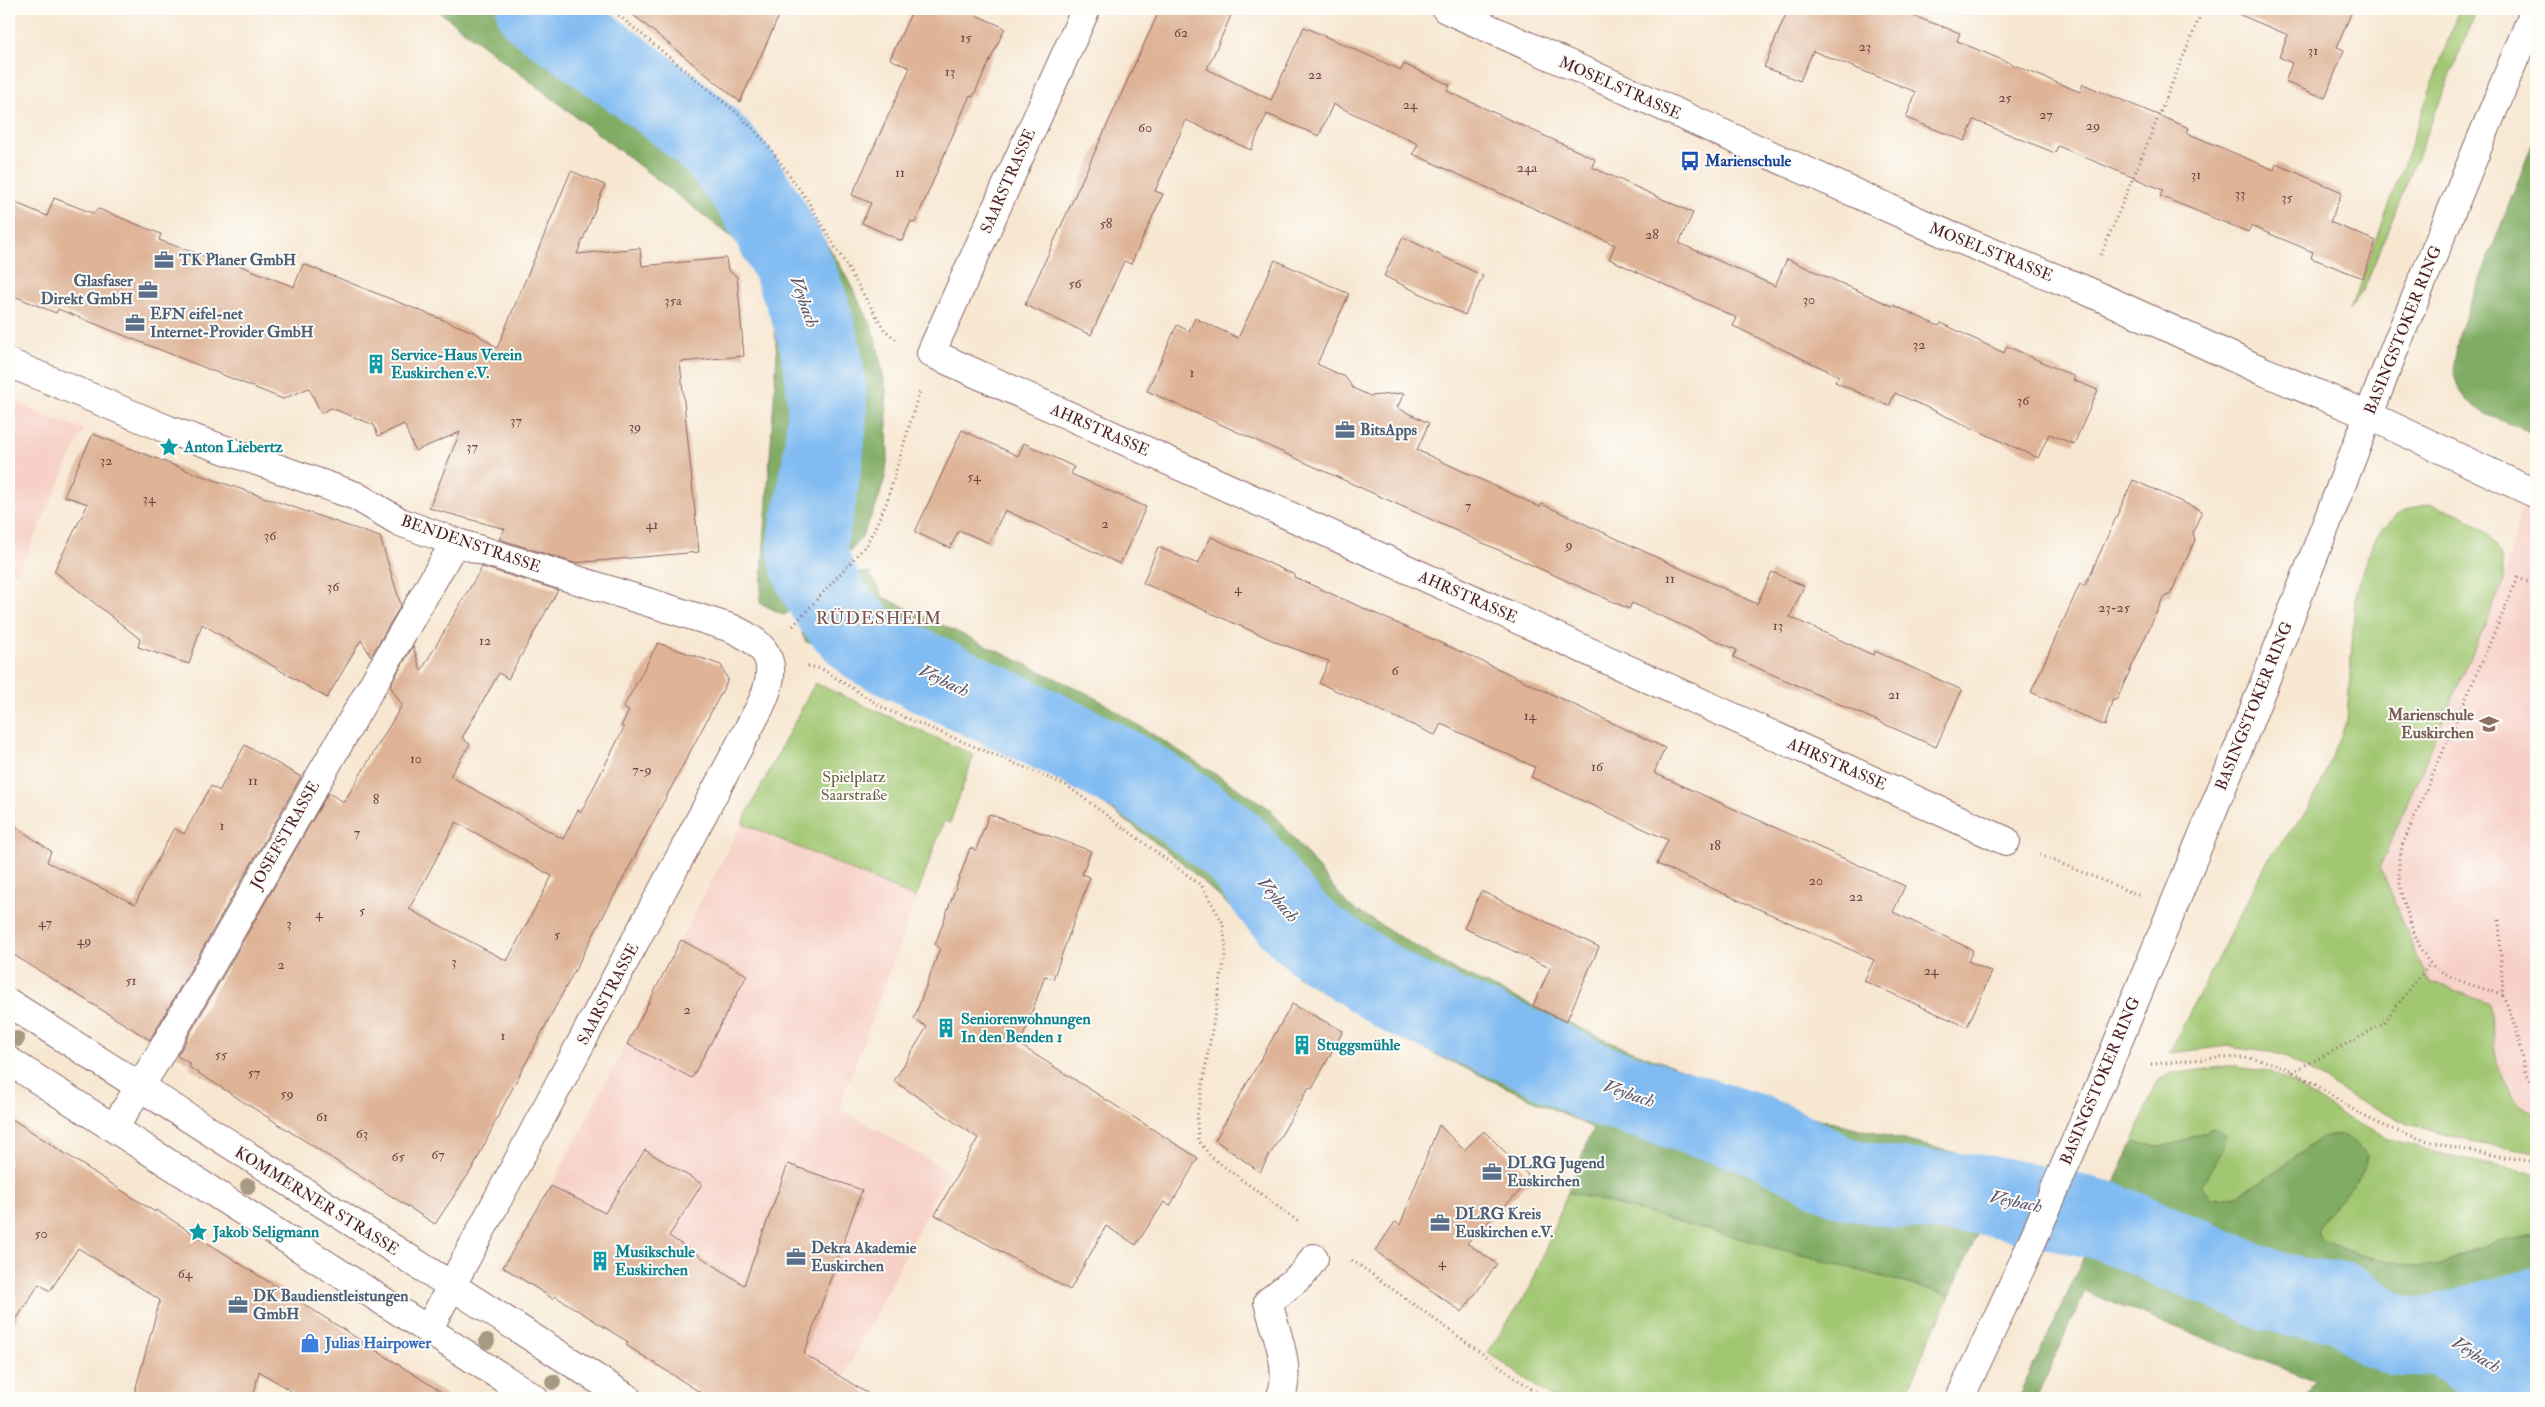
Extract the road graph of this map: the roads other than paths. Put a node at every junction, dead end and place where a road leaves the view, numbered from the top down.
1 (1086, 9) edge
2 (1446, 9) edge
3 (2535, 9) edge
4 (931, 353) joint
5 (9, 363) edge
6 (2368, 415) junction
7 (2536, 494) edge
8 (455, 542) junction
9 (767, 653) joint
10 (2006, 841) road end
11 (9, 1003) edge
12 (9, 1061) edge
13 (139, 1088) junction
14 (114, 1128) junction
15 (1314, 1258) dead end
16 (451, 1286) junction
17 (428, 1330) junction
18 (534, 1398) edge
19 (627, 1398) edge
20 (1280, 1398) edge
21 (1960, 1398) edge

1 - 4 street, SAARSTRASSE
2 - 6 street, MOSELSTRASSE
3 - 6 street, BASINGSTOKER RING
4 - 10 street, AHRSTRASSE
5 - 8 street, BENDENSTRASSE
6 - 7 street, MOSELSTRASSE
6 - 21 street, BASINGSTOKER RING
8 - 9 street, BENDENSTRASSE
8 - 13 street, JOSEFSTRASSE
9 - 16 street, SAARSTRASSE
11 - 13 street, KOMMERNER STRASSE
12 - 14 street
13 - 14 street, JOSEFSTRASSE
13 - 16 street, KOMMERNER STRASSE
14 - 17 street
15 - 20 street
16 - 17 street, SAARSTRASSE
16 - 19 street, KOMMERNER STRASSE
17 - 18 street

